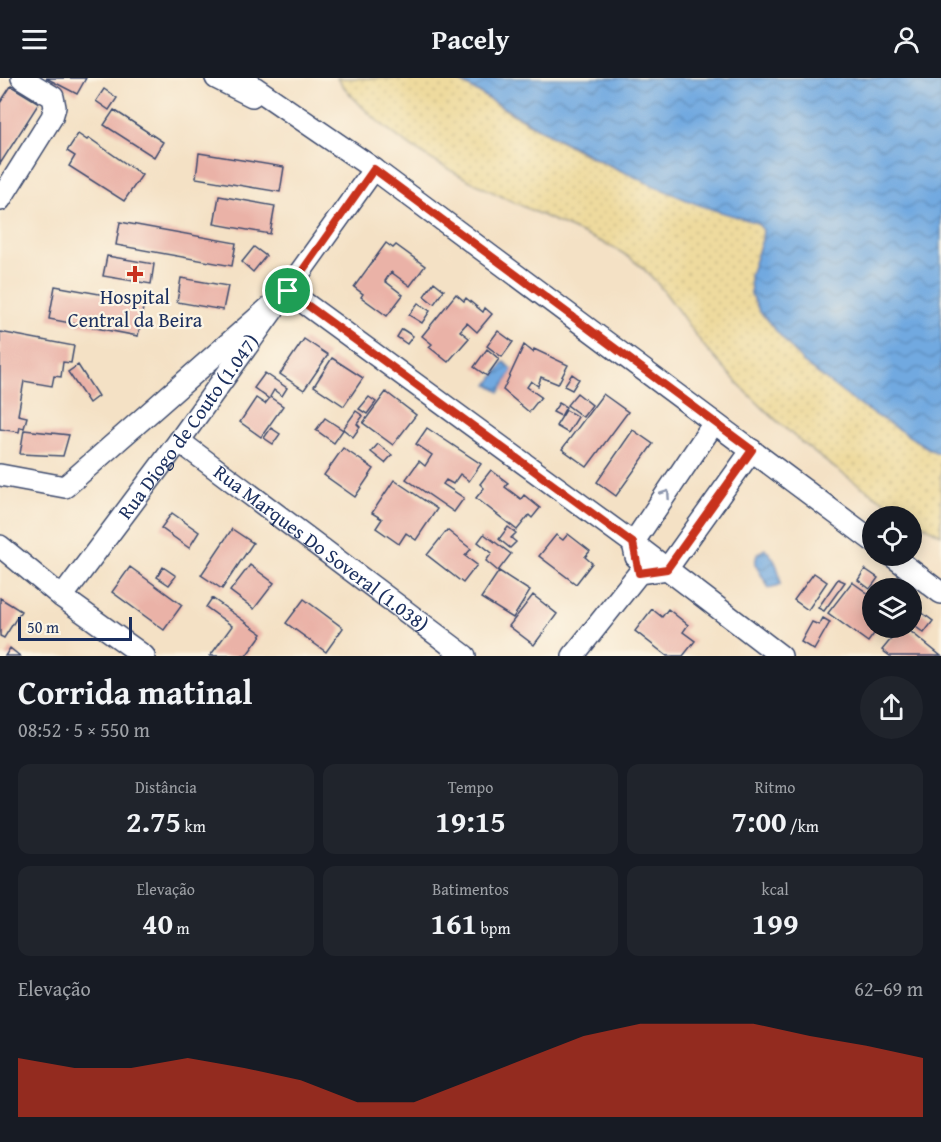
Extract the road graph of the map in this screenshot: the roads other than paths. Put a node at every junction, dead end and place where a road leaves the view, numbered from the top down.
1 (22, 78) edge
2 (216, 78) edge
3 (241, 78) edge
4 (301, 120) junction
5 (374, 169) junction
6 (0, 200) edge
7 (288, 291) junction
8 (714, 423) junction
9 (179, 441) junction
10 (752, 450) junction
11 (0, 475) edge
12 (862, 533) edge
13 (633, 543) junction
14 (0, 546) edge
15 (905, 566) edge
16 (667, 569) junction
17 (639, 573) junction
18 (941, 593) edge
19 (62, 597) junction
20 (144, 656) edge
21 (465, 656) edge
22 (573, 656) edge
23 (781, 656) edge

1 - 6 street
2 - 4 street
3 - 4 street
4 - 5 street
5 - 7 street, Rua Diogo de Couto (1.047)
5 - 8 street
7 - 9 street, Rua Diogo de Couto (1.047)
7 - 11 street
7 - 13 street
8 - 10 street
13 -> 8 street
9 - 19 street, Rua Diogo de Couto (1.047)
9 - 21 street, Rua Marques Do Soveral (1.038)
10 - 12 street
10 - 16 street
13 - 16 street
13 - 17 street
14 - 19 street
15 - 18 street
16 - 17 street
16 - 23 street
17 - 22 street
19 - 20 street

